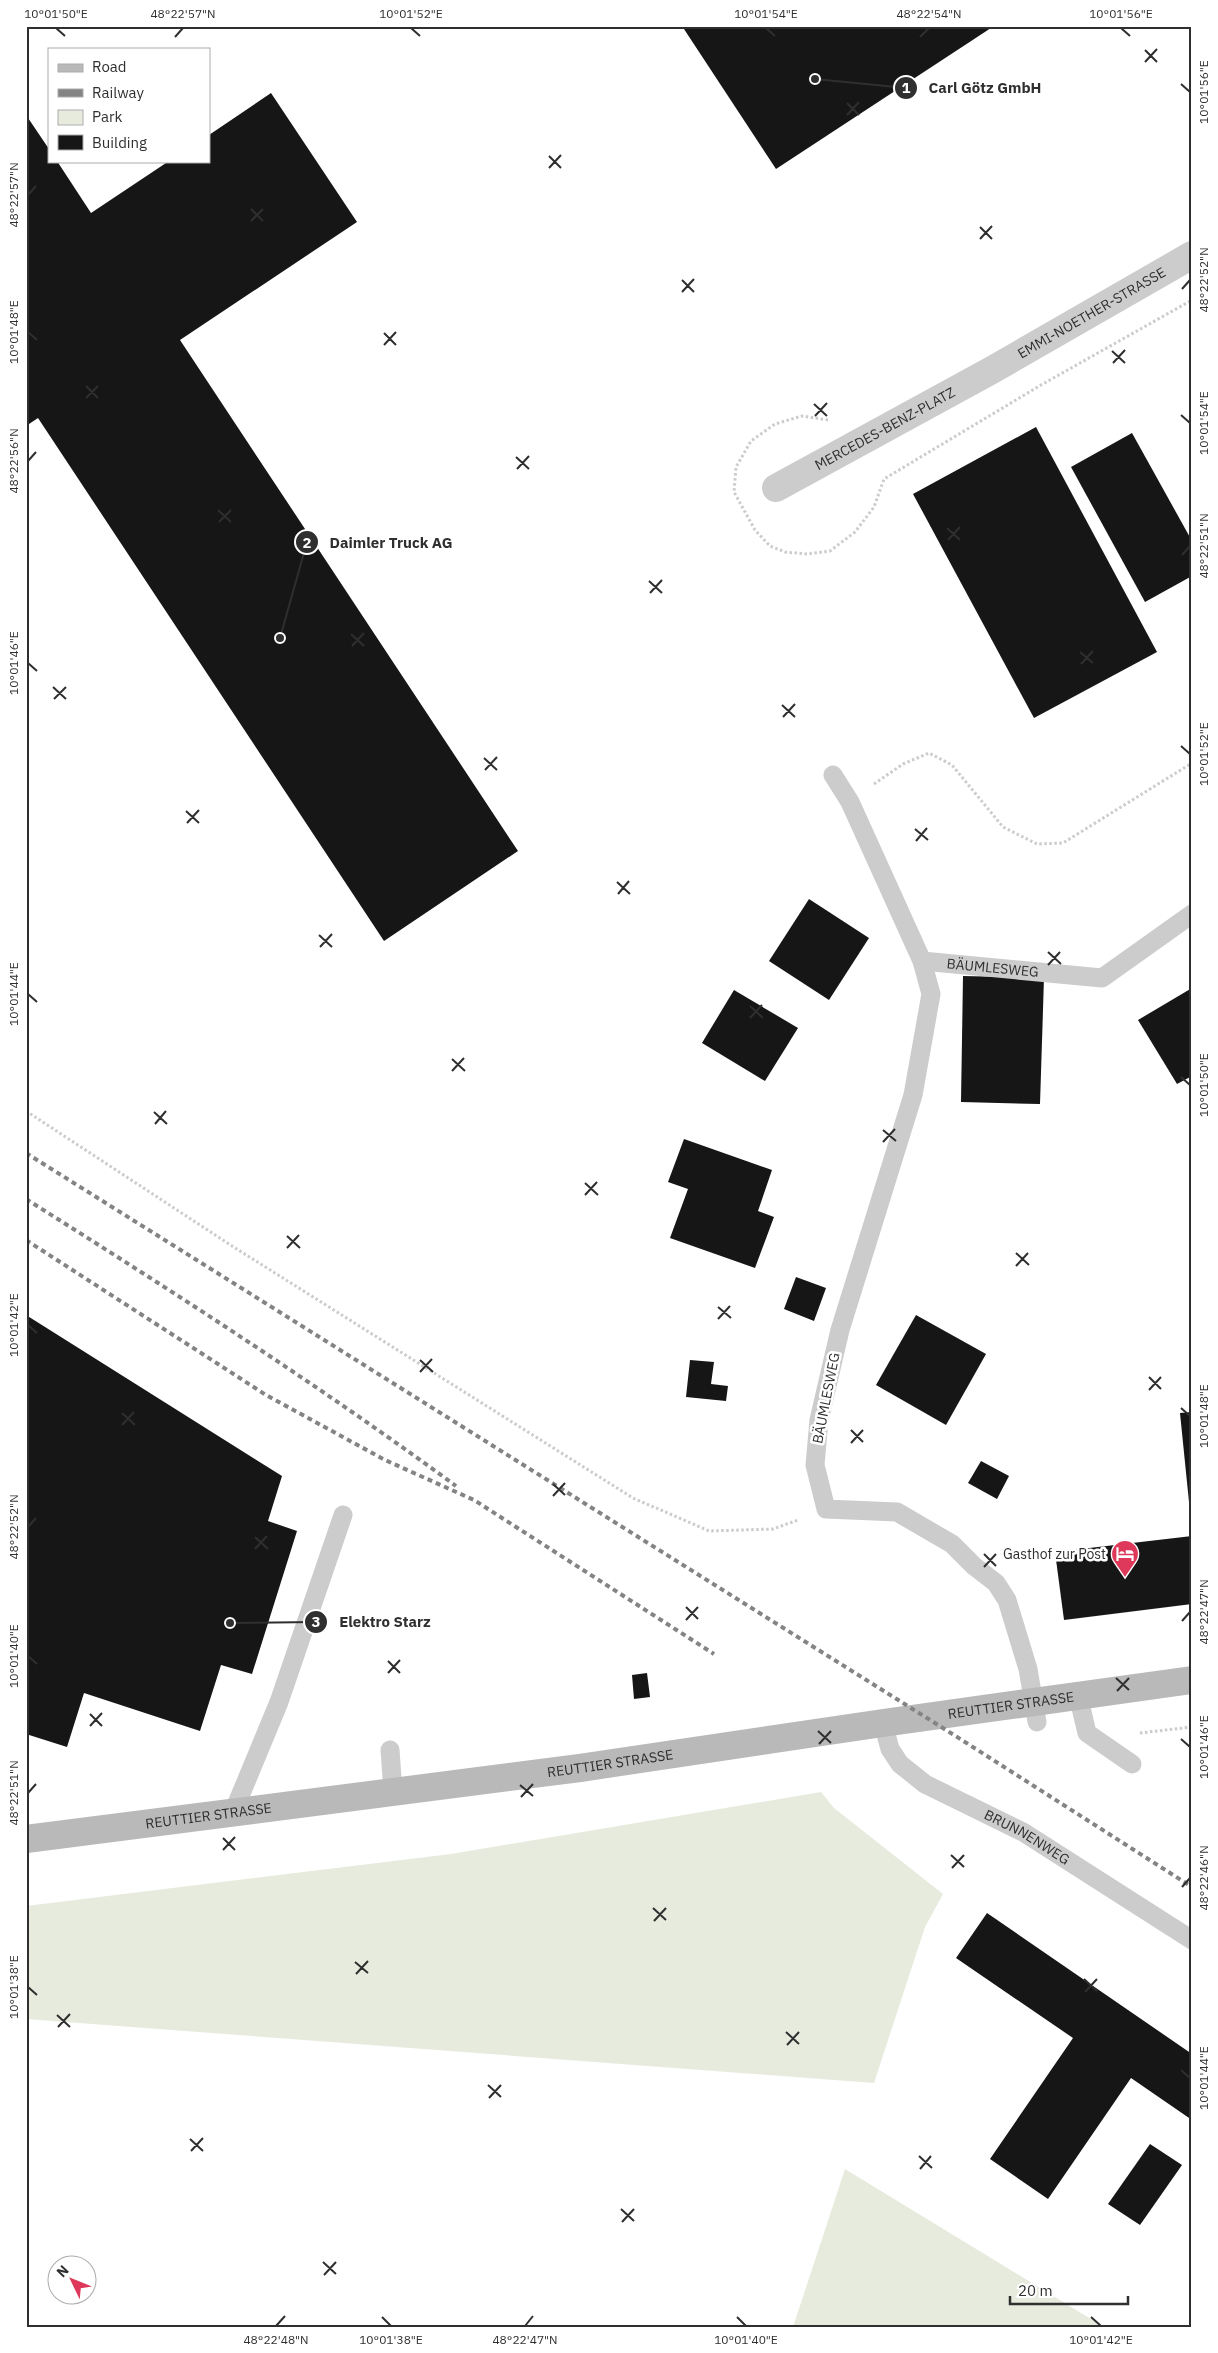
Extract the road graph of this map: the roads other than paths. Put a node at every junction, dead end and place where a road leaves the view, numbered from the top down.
1 (1192, 255) edge
2 (992, 370) joint
3 (776, 488) dead end
4 (833, 775) dead end
5 (1192, 914) edge
6 (922, 961) junction
7 (343, 1515) dead end
8 (1192, 1680) edge
9 (1078, 1696) junction
10 (1036, 1712) junction
11 (883, 1723) junction
12 (390, 1750) dead end
13 (1132, 1764) dead end
14 (393, 1792) junction
15 (233, 1813) junction
16 (26, 1839) edge
17 (1192, 1940) edge

1 - 2 street, EMMI-NOETHER-STRASSE
2 - 3 street, MERCEDES-BENZ-PLATZ
4 - 6 lane, BÄUMLESWEG
5 - 6 lane, BÄUMLESWEG
6 - 10 lane, BÄUMLESWEG
7 - 15 lane
8 - 9 main road, REUTTIER STRASSE
9 - 10 main road, REUTTIER STRASSE
9 - 13 lane
10 - 11 main road, REUTTIER STRASSE
11 - 14 main road, REUTTIER STRASSE
11 - 17 lane, BRUNNENWEG
12 - 14 lane
14 - 15 main road, REUTTIER STRASSE
15 - 16 main road, REUTTIER STRASSE

